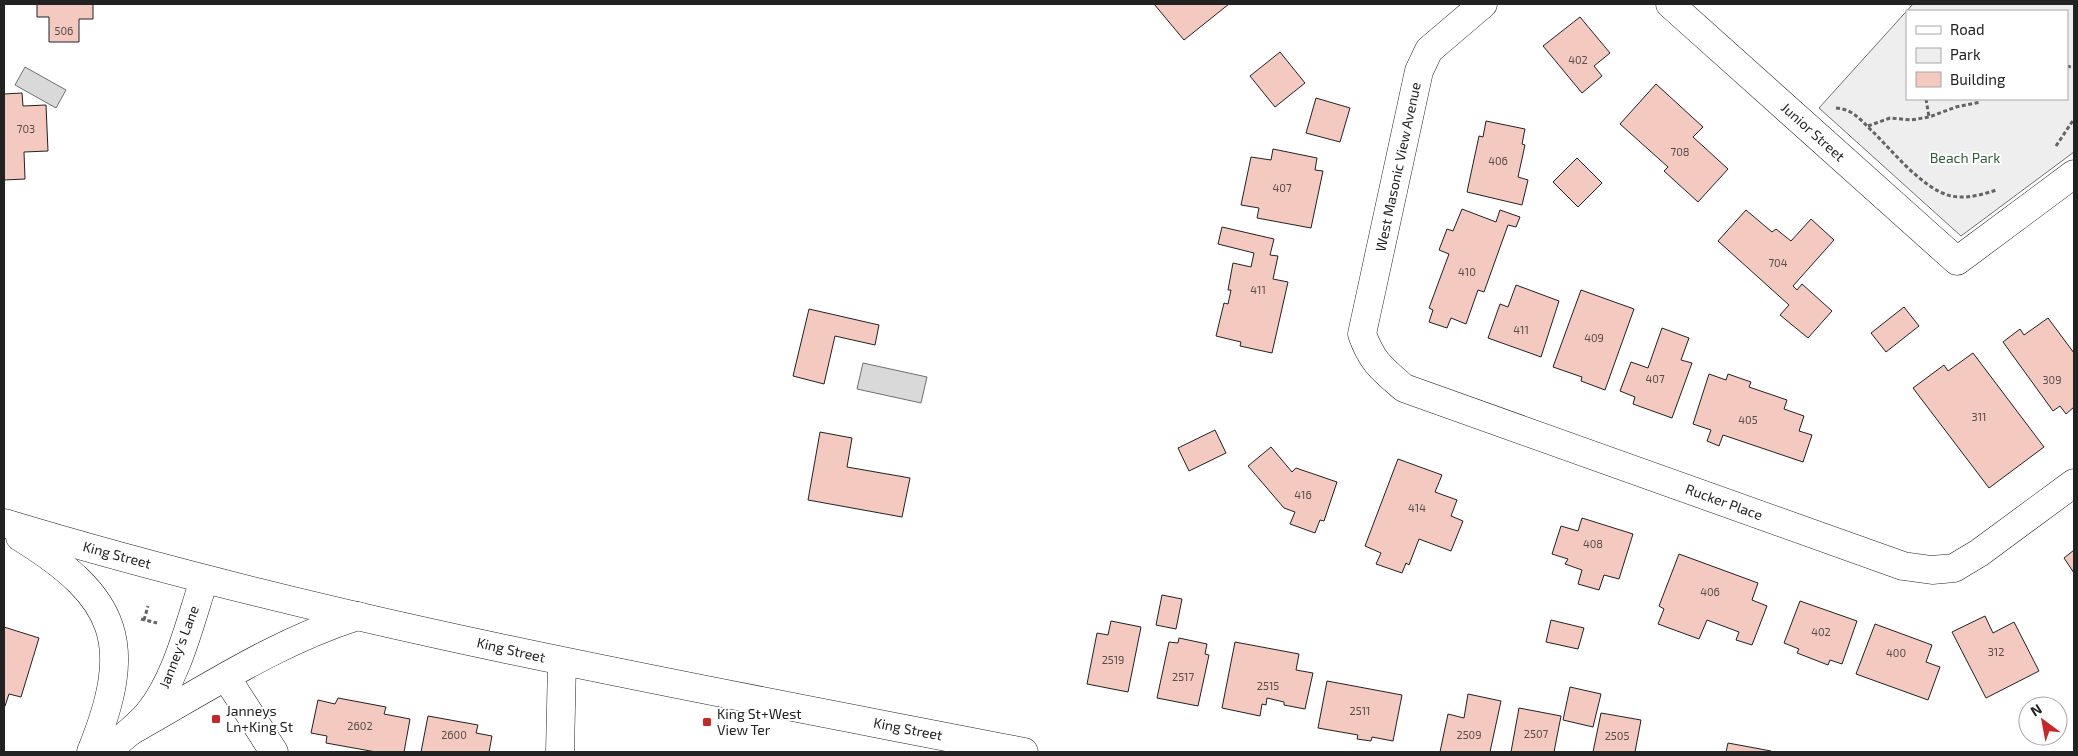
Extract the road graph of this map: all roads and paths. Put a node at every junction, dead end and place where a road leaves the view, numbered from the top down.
1 (1483, 4) edge
2 (1670, 4) edge
3 (1926, 100) edge
4 (1981, 102) dead end
5 (1929, 116) junction
6 (2074, 119) edge
7 (1805, 125) junction
8 (1868, 126) junction
9 (2052, 152) dead end
10 (2074, 174) edge
11 (1998, 189) dead end
12 (1370, 353) joint
13 (2074, 483) edge
14 (4, 523) edge
15 (4, 527) edge
16 (204, 580) junction
17 (148, 606) dead end
18 (360, 615) junction
19 (144, 620) dead end
20 (562, 662) junction
21 (226, 677) junction
22 (131, 731) junction
23 (91, 752) edge
24 (105, 752) edge
25 (274, 752) edge
26 (560, 752) edge
27 (1024, 752) edge

1 - 12 main road, West Masonic View Avenue
2 - 7 main road, Junior Street
3 - 5 path
4 - 5 path
5 - 8 path
6 - 9 path
7 - 8 path
7 - 10 main road, Junior Street
8 - 11 path
12 - 13 main road, Rucker Place
14 - 16 main road, King Street
15 - 23 main road
16 - 18 main road, King Street
16 - 22 main road, Janney's Lane
17 - 19 path
18 - 20 main road, King Street
18 - 21 main road
20 - 26 main road
20 - 27 main road, King Street
21 - 22 main road
21 - 25 main road
22 - 24 main road, Janney's Lane

